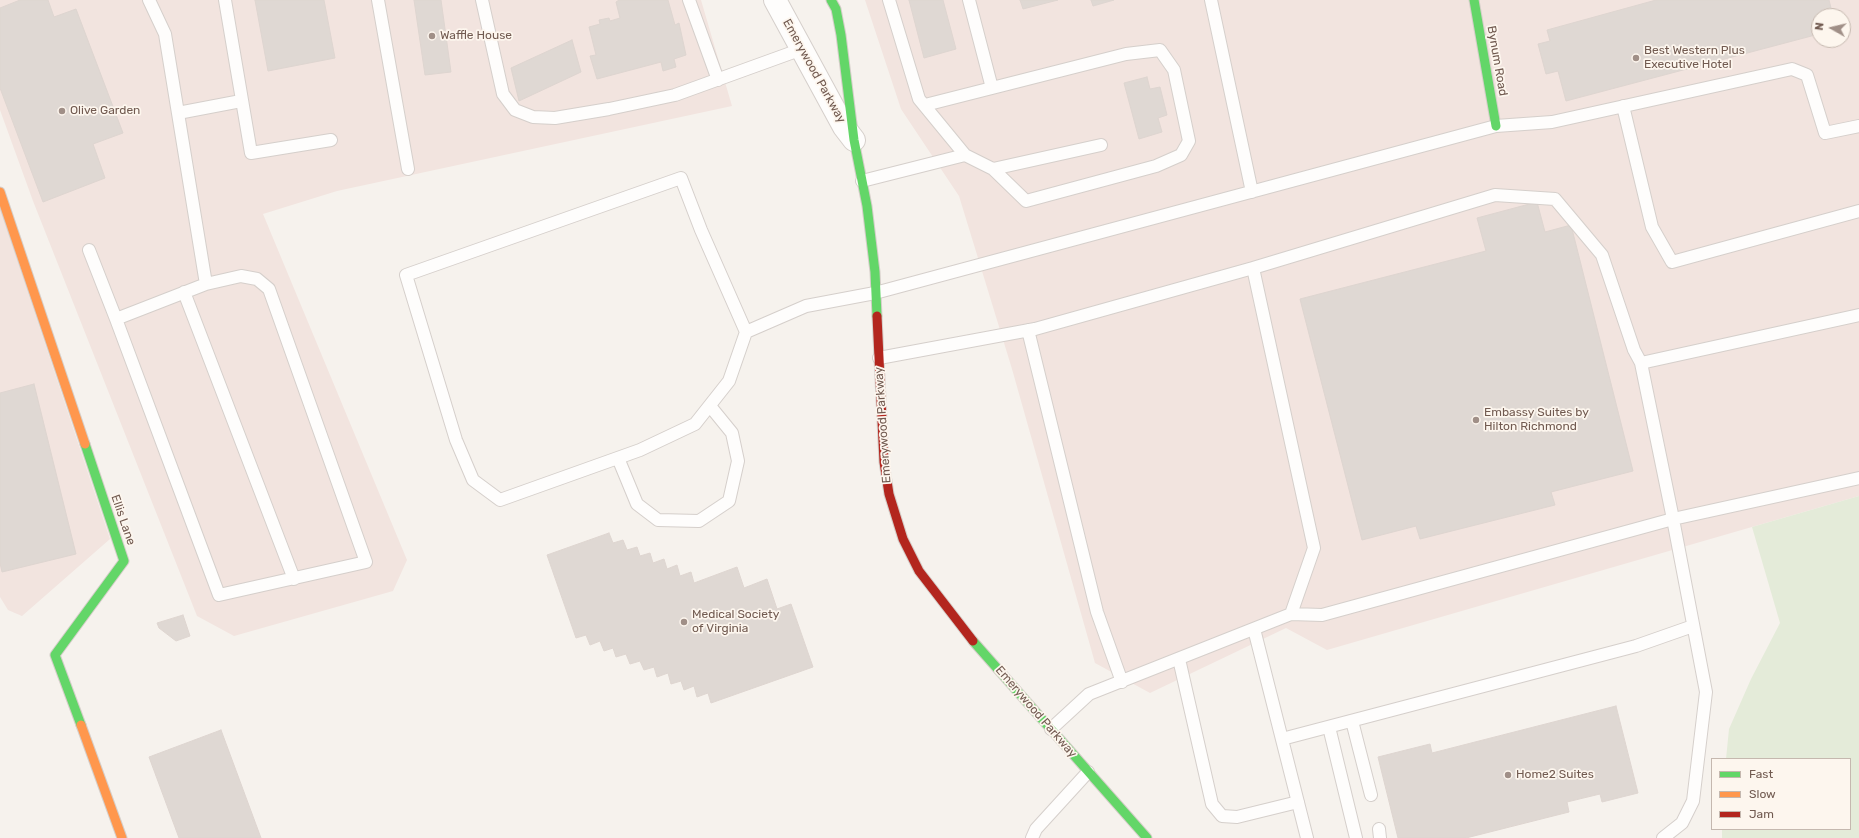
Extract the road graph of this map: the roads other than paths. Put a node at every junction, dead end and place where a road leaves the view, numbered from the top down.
1 (149, 0) edge
2 (225, 0) edge
3 (378, 0) edge
4 (482, 0) edge
5 (689, 0) edge
6 (775, 0) edge
7 (831, 0) edge
8 (889, 0) edge
9 (968, 0) edge
10 (1211, 0) edge
11 (1474, 0) edge
12 (802, 49) junction
13 (718, 80) junction
14 (992, 88) junction
15 (242, 101) junction
16 (925, 106) junction
17 (1623, 106) junction
18 (178, 113) junction
19 (1496, 126) junction
20 (1859, 126) edge
21 (331, 140) dead end
22 (854, 140) junction
23 (1101, 145) dead end
24 (965, 155) junction
25 (408, 169) dead end
26 (993, 169) junction
27 (862, 181) junction
28 (0, 192) edge
29 (1252, 192) junction
30 (1859, 211) edge
31 (89, 250) dead end
32 (1252, 268) junction
33 (206, 284) junction
34 (184, 292) junction
35 (876, 293) junction
36 (1859, 315) edge
37 (116, 319) junction
38 (1028, 330) junction
39 (746, 332) junction
40 (879, 358) junction
41 (1641, 363) junction
42 (710, 406) junction
43 (618, 458) junction
44 (1859, 478) edge
45 (1672, 519) junction
46 (294, 579) junction
47 (1291, 614) junction
48 (1693, 626) junction
49 (1254, 629) junction
50 (1180, 658) junction
51 (1122, 682) junction
52 (1352, 721) junction
53 (1329, 727) junction
54 (1051, 729) junction
55 (1282, 739) junction
56 (1088, 772) junction
57 (1371, 795) dead end
58 (1298, 802) junction
59 (122, 838) edge
60 (1032, 838) edge
61 (1147, 838) edge
62 (1307, 838) edge
63 (1356, 838) edge
64 (1663, 838) edge

1 - 18 lane
2 - 15 lane
3 - 25 lane
4 - 13 lane
5 - 13 lane
6 - 12 street, Emerywood Parkway
7 - 22 street, Emerywood Parkway
8 - 16 lane
9 - 14 lane
10 - 29 lane
11 - 19 street, Bynum Road
12 - 13 lane
12 - 22 street, Emerywood Parkway
14 - 16 lane
14 - 26 lane
15 - 18 lane
15 - 21 lane
16 - 24 lane
17 - 19 lane
17 - 20 lane
17 - 30 lane
18 - 33 lane
19 - 29 lane
22 - 27 street, Emerywood Parkway
23 - 26 lane
24 - 26 lane
24 - 27 lane
27 - 35 street, Emerywood Parkway
28 - 59 street, Ellis Lane
29 - 35 lane
31 - 37 lane
32 - 38 lane
32 - 41 lane
32 - 47 lane
33 - 34 lane
33 - 46 lane
34 - 37 lane
34 - 46 lane
35 - 39 lane
35 - 40 street, Emerywood Parkway
36 - 41 lane
37 - 46 lane
38 - 40 lane
38 - 51 lane
39 - 42 lane
39 - 43 lane
40 - 54 street, Emerywood Parkway
41 - 45 lane
42 - 43 lane
42 - 43 lane
44 - 45 lane
45 - 47 lane
45 - 48 lane
47 - 49 lane
48 - 52 lane
48 - 64 lane
49 - 50 lane
49 - 55 lane
50 - 51 lane
50 - 58 lane
51 - 54 lane
52 - 53 lane
52 - 57 lane
53 - 55 lane
53 - 63 lane
54 - 56 street, Emerywood Parkway
55 - 58 lane
56 - 60 lane
56 - 61 street, Emerywood Parkway
58 - 62 lane

